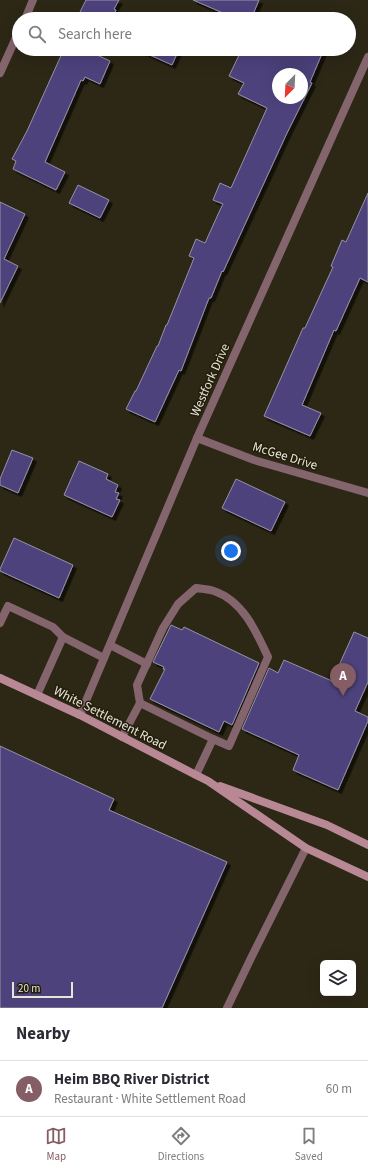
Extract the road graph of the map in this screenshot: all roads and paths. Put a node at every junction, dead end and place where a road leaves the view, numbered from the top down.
1 (33, 0) edge
2 (28, 12) edge
3 (12, 46) edge
4 (368, 57) edge
5 (0, 73) edge
6 (198, 438) junction
7 (368, 493) edge
8 (0, 623) edge
9 (63, 638) junction
10 (110, 645) junction
11 (104, 658) junction
12 (147, 664) junction
13 (0, 678) edge
14 (37, 695) junction
15 (140, 703) junction
16 (80, 715) junction
17 (122, 737) junction
18 (213, 739) junction
19 (196, 775) junction
20 (208, 781) junction
21 (368, 845) edge
22 (306, 848) junction
23 (368, 877) edge
24 (227, 1008) edge

1 - 2 street
3 - 5 street
4 - 6 street, Westfork Drive
6 - 7 street, McGee Drive
6 - 10 street, Westfork Drive
8 - 9 street
9 - 11 street
9 - 14 street
10 - 11 street, Westfork Drive
10 - 12 street
11 - 16 street, Westfork Drive
12 - 15 street
12 - 18 street
13 - 14 main road, White Settlement Road
14 - 16 main road, White Settlement Road
15 - 17 street
15 - 18 street
16 - 17 main road, White Settlement Road
17 - 19 main road, White Settlement Road
18 - 19 street
19 - 20 main road, White Settlement Road
20 - 21 main road, White Settlement Road
20 - 22 main road, White Settlement Road
22 - 23 main road, White Settlement Road
22 - 24 street

